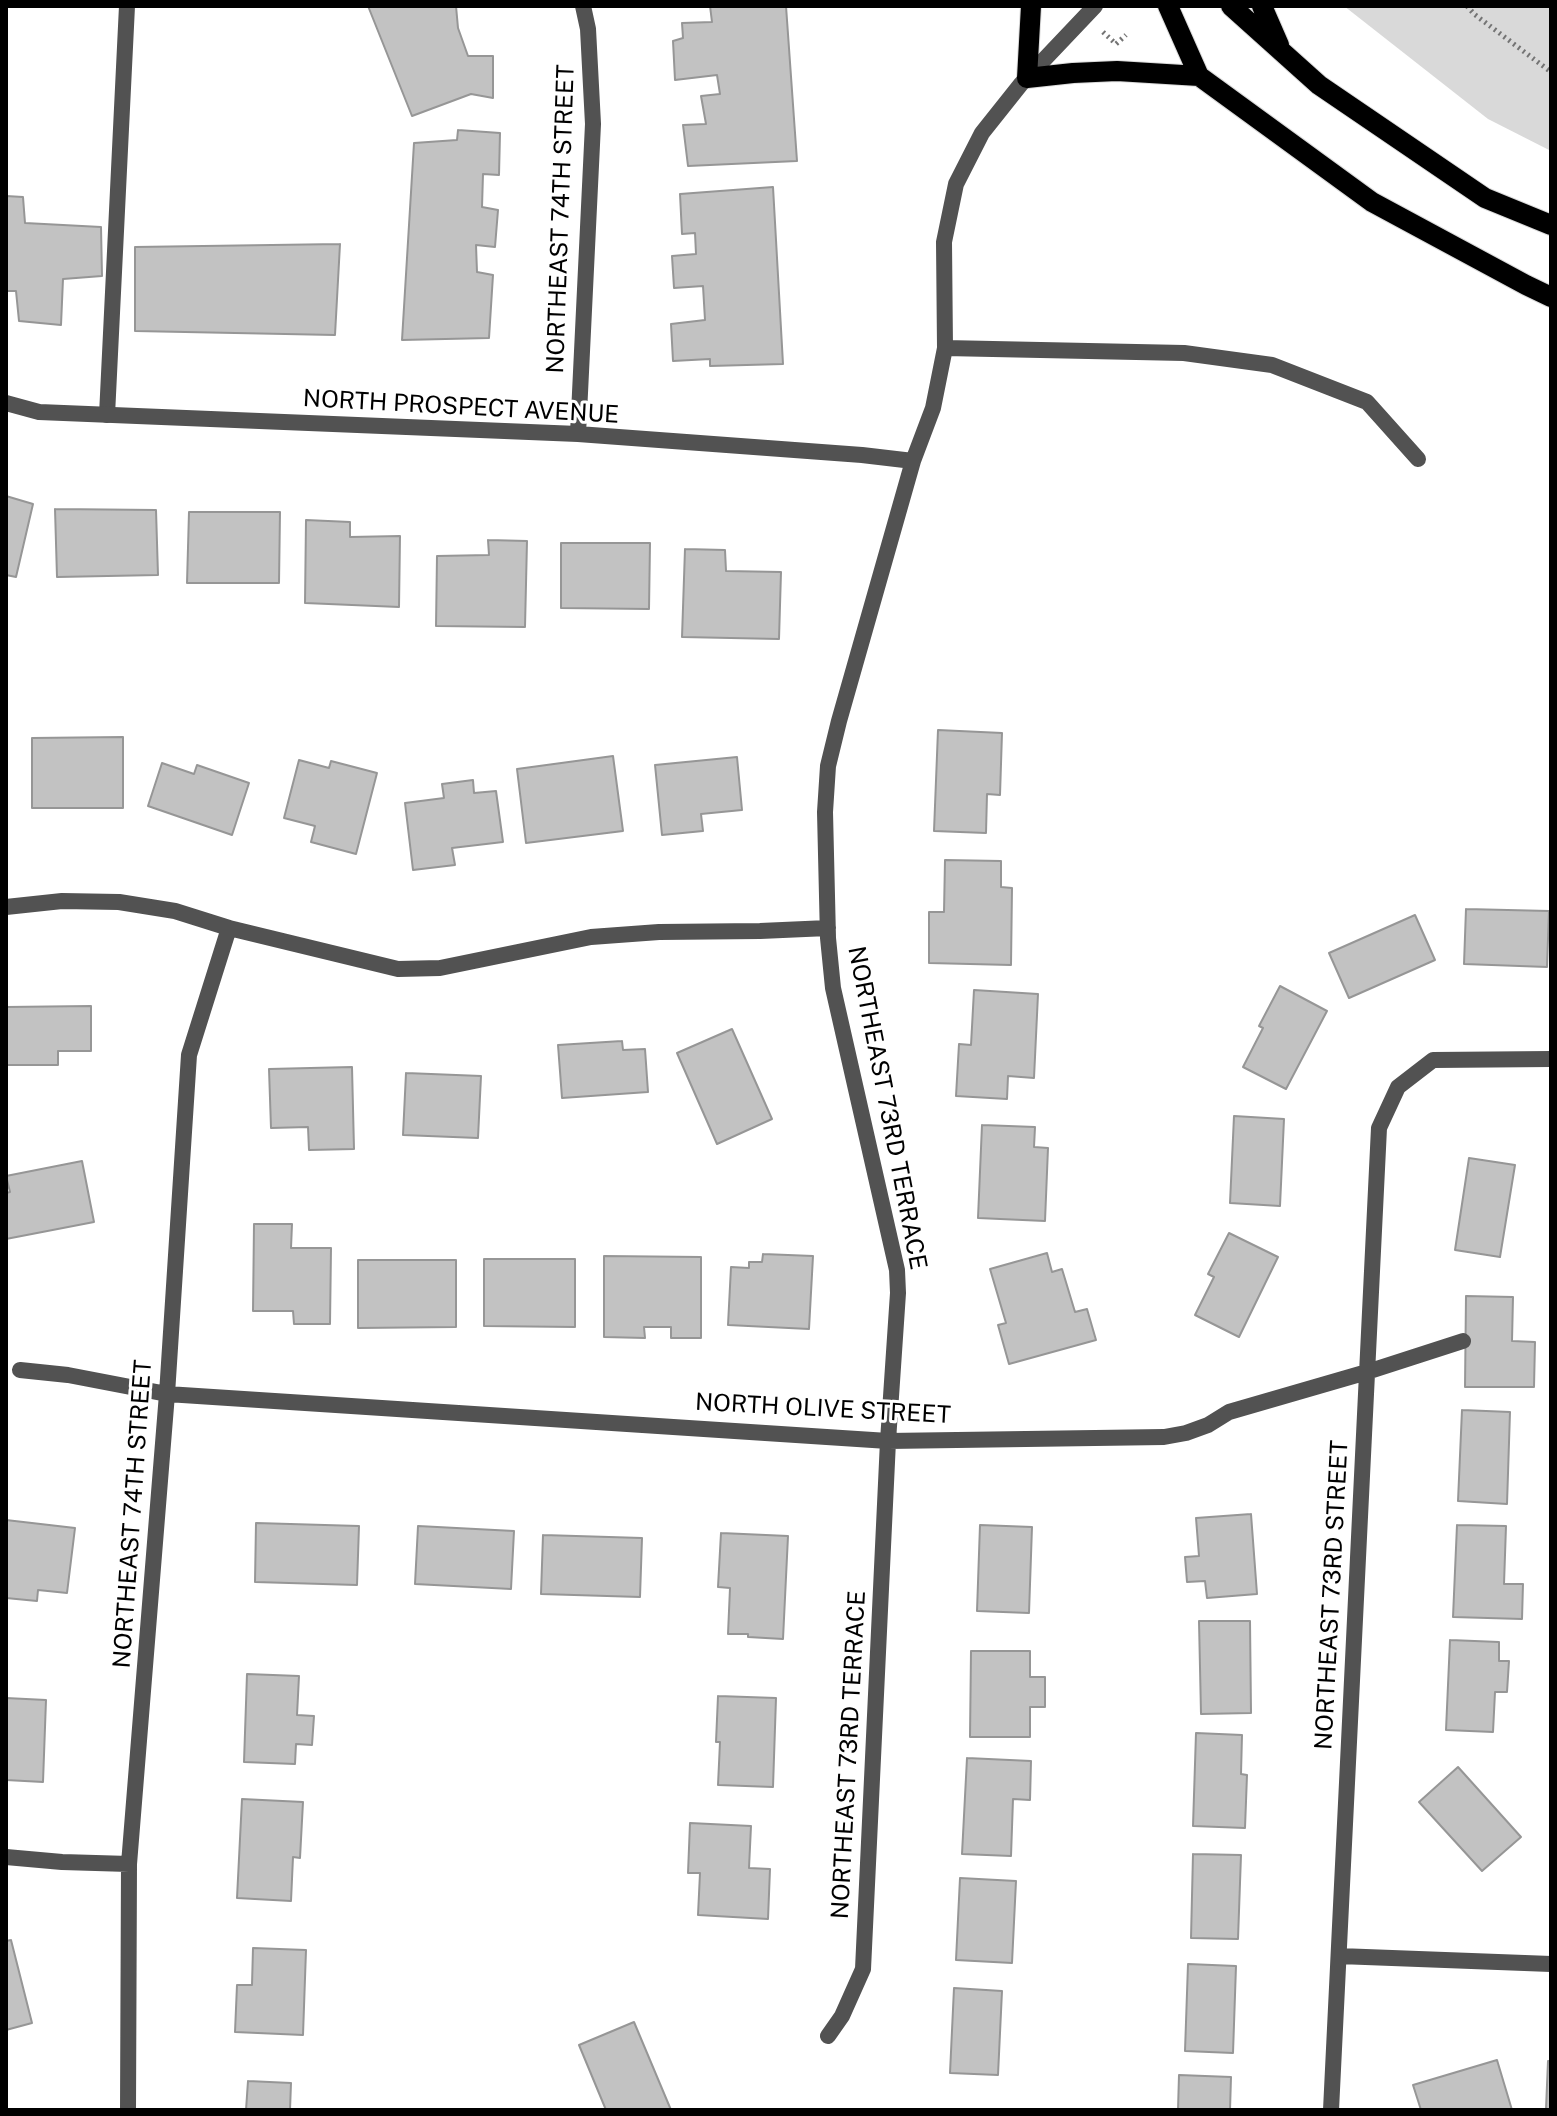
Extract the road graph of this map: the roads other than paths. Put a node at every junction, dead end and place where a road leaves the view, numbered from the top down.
1 (127, 6) edge
2 (583, 6) edge
3 (1031, 6) edge
4 (1095, 6) edge
5 (1168, 6) edge
6 (1231, 6) edge
7 (1262, 6) edge
8 (1282, 52) junction
9 (1199, 76) junction
10 (1027, 78) junction
11 (1551, 225) edge
12 (1551, 297) edge
13 (945, 348) junction
14 (6, 403) edge
15 (107, 415) junction
16 (578, 434) junction
17 (1418, 459) dead end
18 (913, 461) junction
19 (6, 907) edge
20 (229, 928) junction
21 (828, 928) junction
22 (1551, 1059) edge
23 (1463, 1341) dead end
24 (20, 1370) dead end
25 (1367, 1372) junction
26 (167, 1394) junction
27 (888, 1441) junction
28 (6, 1857) edge
29 (129, 1864) junction
30 (1339, 1956) junction
31 (1551, 1964) edge
32 (828, 2036) dead end
33 (128, 2110) edge
34 (1331, 2110) edge

1 - 15 street
2 - 16 street, NORTHEAST 74TH STREET
3 - 10 main road
4 - 10 street, NORTHEAST 73RD TERRACE
5 - 9 main road
6 - 8 main road
7 - 8 main road
8 - 11 main road
9 - 10 main road
9 - 12 main road
10 - 13 street, NORTHEAST 73RD TERRACE
13 - 17 street
13 - 18 street, NORTHEAST 73RD TERRACE
14 - 15 street, NORTH PROSPECT AVENUE
15 - 16 street, NORTH PROSPECT AVENUE
16 - 18 street, NORTH PROSPECT AVENUE
18 - 21 street, NORTHEAST 73RD TERRACE
19 - 20 street
20 - 21 street
20 - 26 street, NORTHEAST 74TH STREET
21 - 27 street, NORTHEAST 73RD TERRACE
22 - 25 street, NORTHEAST 73RD STREET
23 - 25 street, NORTH OLIVE STREET
24 - 26 street, NORTH OLIVE STREET
25 - 27 street, NORTH OLIVE STREET
25 - 30 street, NORTHEAST 73RD STREET
26 - 27 street, NORTH OLIVE STREET
26 - 29 street, NORTHEAST 74TH STREET
27 - 32 street, NORTHEAST 73RD TERRACE
28 - 29 street
29 - 33 street, NORTHEAST 74TH STREET
30 - 31 street
30 - 34 street, NORTHEAST 73RD STREET

